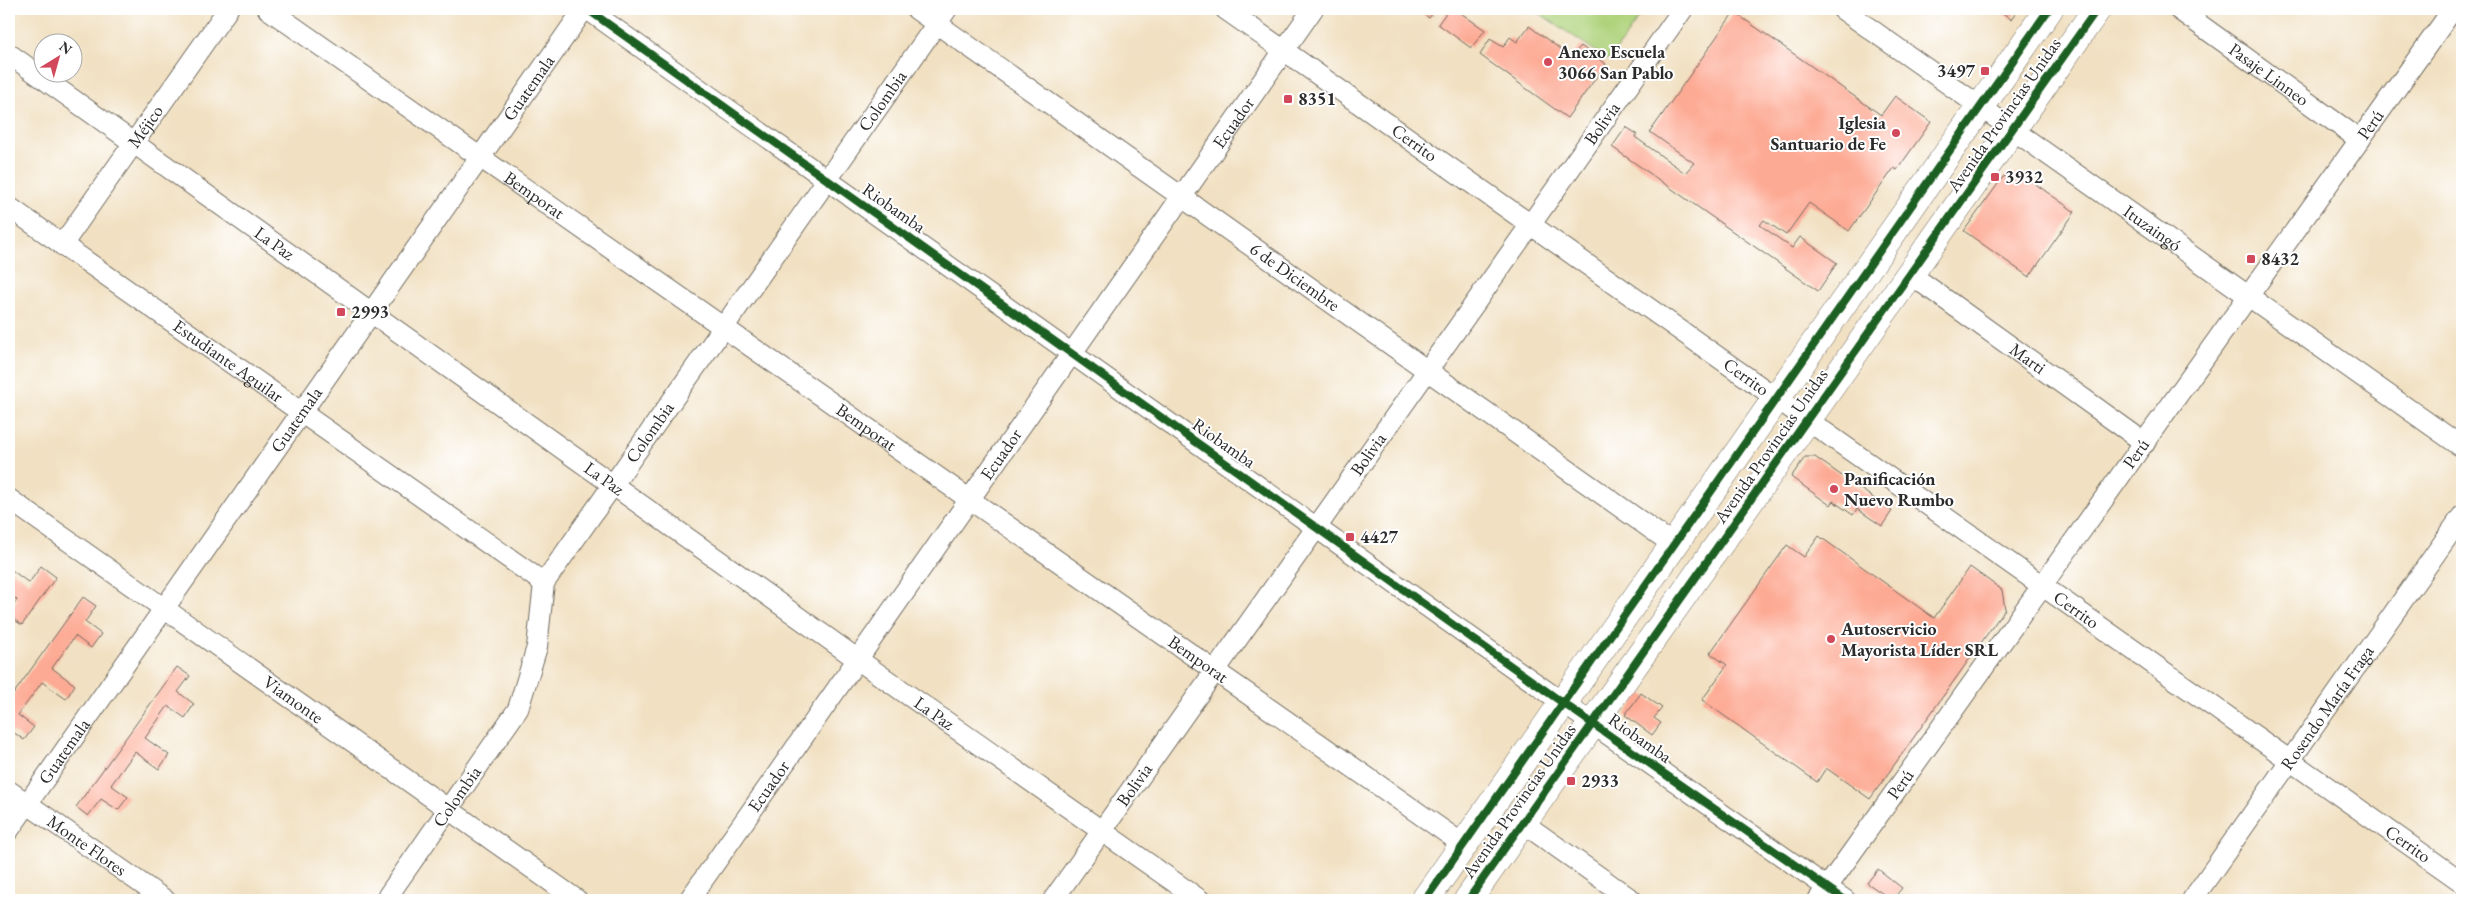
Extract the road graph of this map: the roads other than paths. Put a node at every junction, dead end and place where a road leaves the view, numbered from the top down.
1 (228, 9) edge
2 (268, 9) edge
3 (586, 9) edge
4 (916, 9) edge
5 (1225, 9) edge
6 (1313, 9) edge
7 (1683, 9) edge
8 (1842, 9) edge
9 (2049, 9) edge
10 (2097, 9) edge
11 (2178, 9) edge
12 (2453, 9) edge
13 (941, 16) edge
14 (1284, 50) junction
15 (9, 54) edge
16 (1980, 107) junction
17 (2012, 129) junction
18 (2360, 140) junction
19 (134, 142) junction
20 (480, 157) junction
21 (827, 179) junction
22 (1182, 197) junction
23 (9, 207) edge
24 (1531, 224) junction
25 (62, 244) junction
26 (1910, 274) junction
27 (2249, 296) junction
28 (371, 312) junction
29 (723, 328) junction
30 (1072, 354) junction
31 (1427, 371) junction
32 (1777, 398) junction
33 (301, 413) junction
34 (1808, 420) junction
35 (2145, 443) junction
36 (2462, 447) edge
37 (613, 485) junction
38 (9, 499) edge
39 (969, 500) junction
40 (2462, 516) edge
41 (1316, 528) junction
42 (1674, 545) junction
43 (544, 583) junction
44 (2043, 586) junction
45 (164, 608) junction
46 (858, 659) junction
47 (1215, 672) junction
48 (1563, 703) junction
49 (1592, 724) junction
50 (2290, 760) junction
51 (9, 791) edge
52 (27, 804) junction
53 (448, 809) junction
54 (1522, 822) junction
55 (9, 830) edge
56 (1102, 831) junction
57 (1464, 845) junction
58 (2462, 882) edge
59 (1822, 894) edge
60 (165, 900) edge
61 (385, 900) edge
62 (577, 900) edge
63 (689, 900) edge
64 (1053, 900) edge
65 (1200, 900) edge
66 (1425, 900) edge
67 (1468, 900) edge
68 (1632, 900) edge
69 (1845, 900) edge
70 (2192, 900) edge

1 - 19 street, Méjico
2 - 20 street, Bemporat
3 - 20 street, Guatemala
3 - 21 street, Riobamba
4 - 13 street, 6 de Diciembre
5 - 14 street, Cerrito
6 - 14 street, Ecuador
7 - 24 street, Bolivia
8 - 16 street, Ituzaingó
9 - 16 main road, Avenida Provincias Unidas
10 - 17 main road, Avenida Provincias Unidas
11 - 18 street, Pasaje Linneo
12 - 18 street, Perú
13 - 21 street, Colombia
13 - 22 street, 6 de Diciembre
14 - 22 street, Ecuador
14 - 24 street, Cerrito
15 - 19 street, La Paz
16 - 17 street, Ituzaingó
16 - 32 main road, Avenida Provincias Unidas
17 - 26 main road, Avenida Provincias Unidas
17 - 27 street, Ituzaingó
18 - 27 street, Perú
19 - 25 street, Méjico
19 - 28 street, La Paz
20 - 28 street, Guatemala
20 - 29 street, Bemporat
21 - 29 street, Colombia
21 - 30 street, Riobamba
22 - 30 street, Ecuador
22 - 31 street, 6 de Diciembre
23 - 25 street, Estudiante Aguilar
24 - 31 street, Bolivia
24 - 32 street, Cerrito
25 - 33 street, Estudiante Aguilar
26 - 34 main road, Avenida Provincias Unidas
26 - 35 street, Marti
27 - 35 street, Perú
27 - 36 street, Ituzaingó
28 - 33 street, Guatemala
28 - 37 street, La Paz
29 - 37 street, Colombia
29 - 39 street, Bemporat
30 - 39 street, Ecuador
30 - 41 street, Riobamba
31 - 41 street, Bolivia
31 - 42 street, 6 de Diciembre
32 - 34 street, Cerrito
32 - 42 main road, Avenida Provincias Unidas
33 - 43 street, Estudiante Aguilar
33 - 45 street, Guatemala
34 - 44 street, Cerrito
34 - 49 main road, Avenida Provincias Unidas
35 - 44 street, Perú
37 - 43 street, Colombia
37 - 46 street, La Paz
38 - 45 street, Viamonte
39 - 46 street, Ecuador
39 - 47 street, Bemporat
40 - 50 street, Rosendo María Fraga
41 - 47 street, Bolivia
41 - 48 street, Riobamba
42 - 48 main road, Avenida Provincias Unidas
43 - 53 street, Colombia
44 - 50 street, Cerrito
44 - 59 street, Perú
45 - 52 street, Guatemala
45 - 53 street, Viamonte
46 - 56 street, La Paz
46 - 63 street, Ecuador
47 - 56 street, Bolivia
47 - 57 street, Bemporat
48 - 49 street, Riobamba
48 - 57 main road, Avenida Provincias Unidas
49 - 54 main road, Avenida Provincias Unidas
49 - 59 street, Riobamba
50 - 58 street, Cerrito
50 - 70 street, Rosendo María Fraga
51 - 52 street, Monte Flores
52 - 55 street, Guatemala
52 - 60 street, Monte Flores
53 - 61 street, Colombia
53 - 62 street, Viamonte
54 - 67 main road, Avenida Provincias Unidas
54 - 68 street
56 - 64 street, Bolivia
56 - 65 street, La Paz
57 - 66 main road, Avenida Provincias Unidas
59 - 69 street, Riobamba

